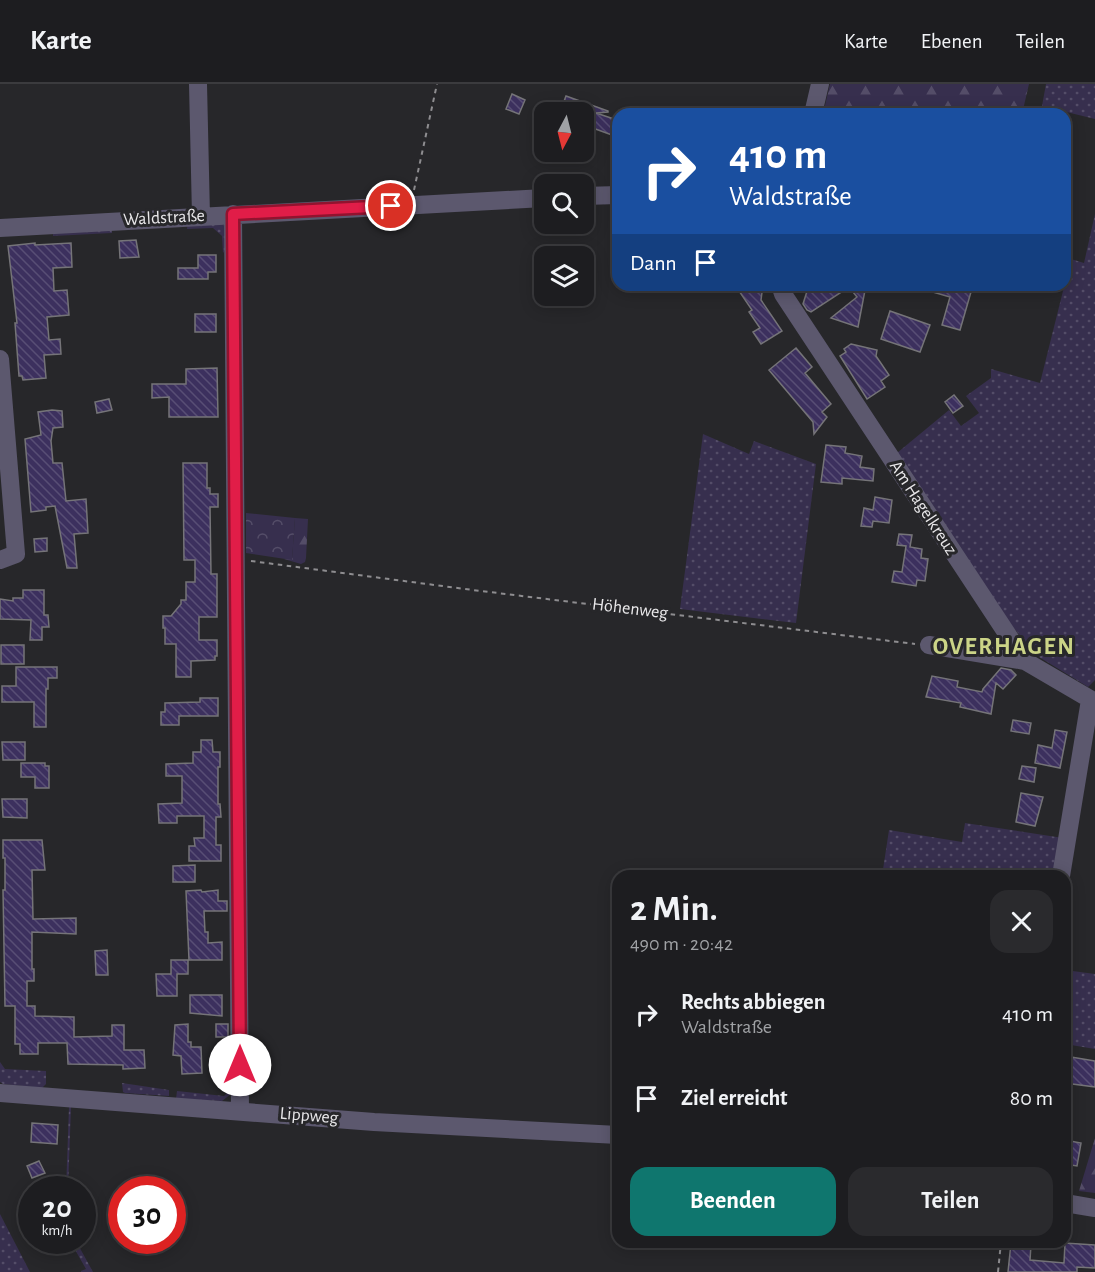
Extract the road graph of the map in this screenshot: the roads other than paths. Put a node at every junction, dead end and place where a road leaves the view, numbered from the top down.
1 (198, 84) edge
2 (820, 84) edge
3 (814, 108) edge
4 (612, 195) edge
5 (594, 196) edge
6 (534, 199) edge
7 (233, 214) junction
8 (201, 216) junction
9 (0, 228) edge
10 (782, 291) edge
11 (0, 359) edge
12 (0, 560) edge
13 (929, 645) road end
14 (1025, 661) junction
15 (1093, 701) edge
16 (1062, 870) edge
17 (0, 1093) edge
18 (240, 1111) junction
19 (612, 1135) edge
20 (1071, 1204) edge
21 (1095, 1208) edge

1 - 8 street
2 - 3 street
4 - 5 street
6 - 7 street, Waldstraße
7 - 8 street, Waldstraße
7 - 18 street
8 - 9 street, Waldstraße
10 - 14 street, Am Hagelkreuz
11 - 12 street
13 - 14 street
14 - 15 street, Am Hagelkreuz
15 - 16 street
17 - 18 street, Lippweg
18 - 19 street, Lippweg
20 - 21 street

